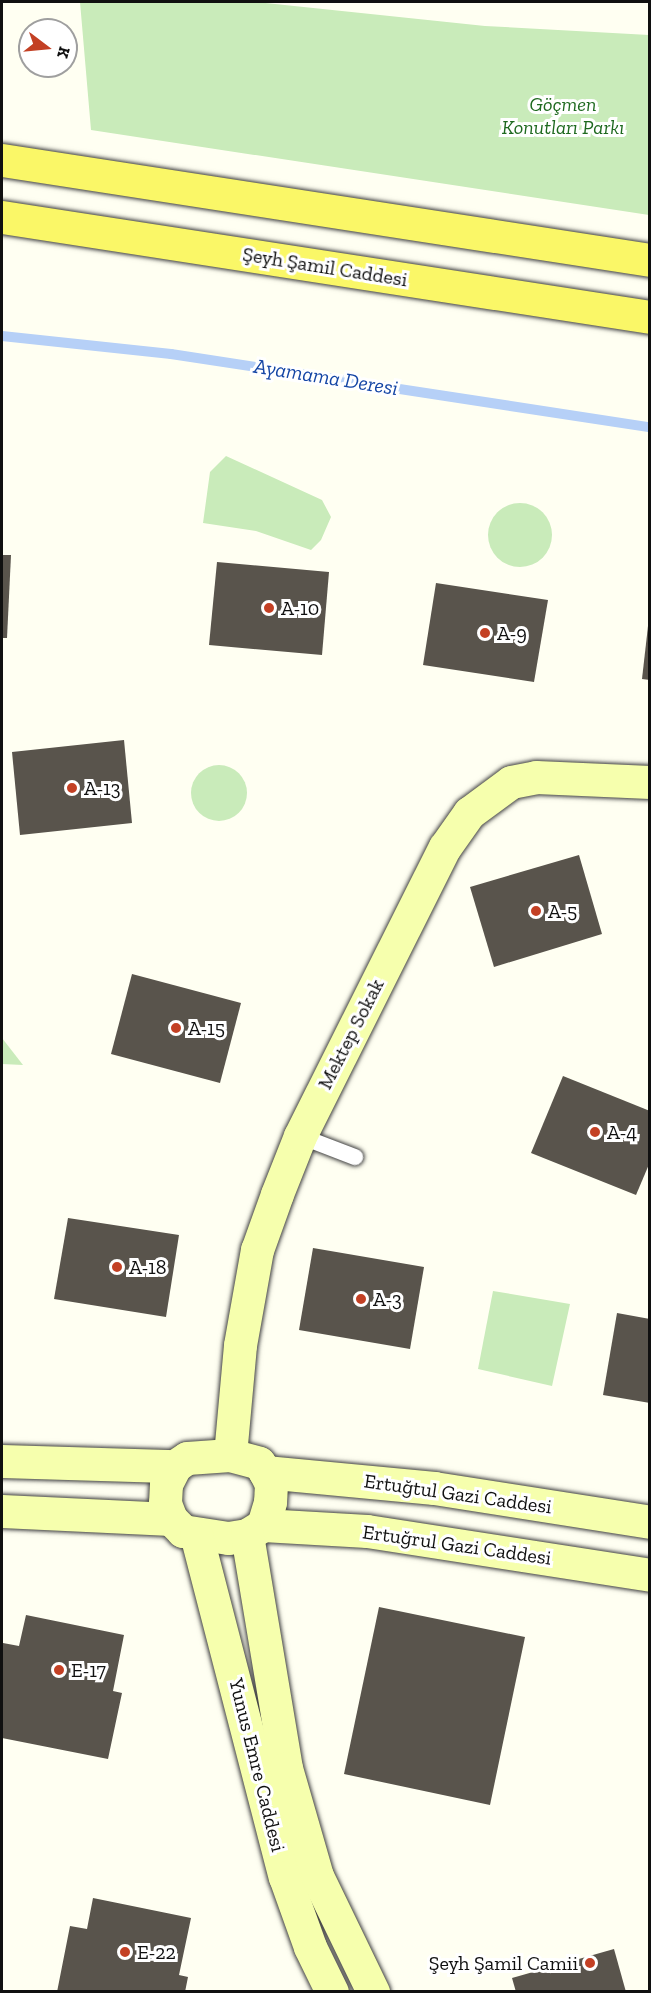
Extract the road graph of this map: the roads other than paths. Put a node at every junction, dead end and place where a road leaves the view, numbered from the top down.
1 (2, 160) edge
2 (2, 217) edge
3 (650, 260) edge
4 (650, 317) edge
5 (650, 782) edge
6 (300, 1136) junction
7 (355, 1157) dead end
8 (230, 1455) junction
9 (2, 1461) edge
10 (175, 1466) junction
11 (265, 1472) junction
12 (2, 1510) edge
13 (650, 1522) edge
14 (183, 1526) junction
15 (255, 1530) junction
16 (650, 1575) edge
17 (332, 1992) edge
18 (374, 1992) edge

1 - 3 main road
2 - 4 main road, Şeyh Şamil Caddesi
5 - 6 street, Mektep Sokak
6 - 7 lane
6 - 8 street, Mektep Sokak
8 - 10 street
8 - 11 street
9 - 10 street
10 - 14 street
11 - 13 street, Ertuğtul Gazi Caddesi
11 - 15 street
12 - 14 street
14 - 15 street
14 - 17 street, Yunus Emre Caddesi
15 - 16 street, Ertuğrul Gazi Caddesi
15 - 18 street, Yunus Emre Caddesi

